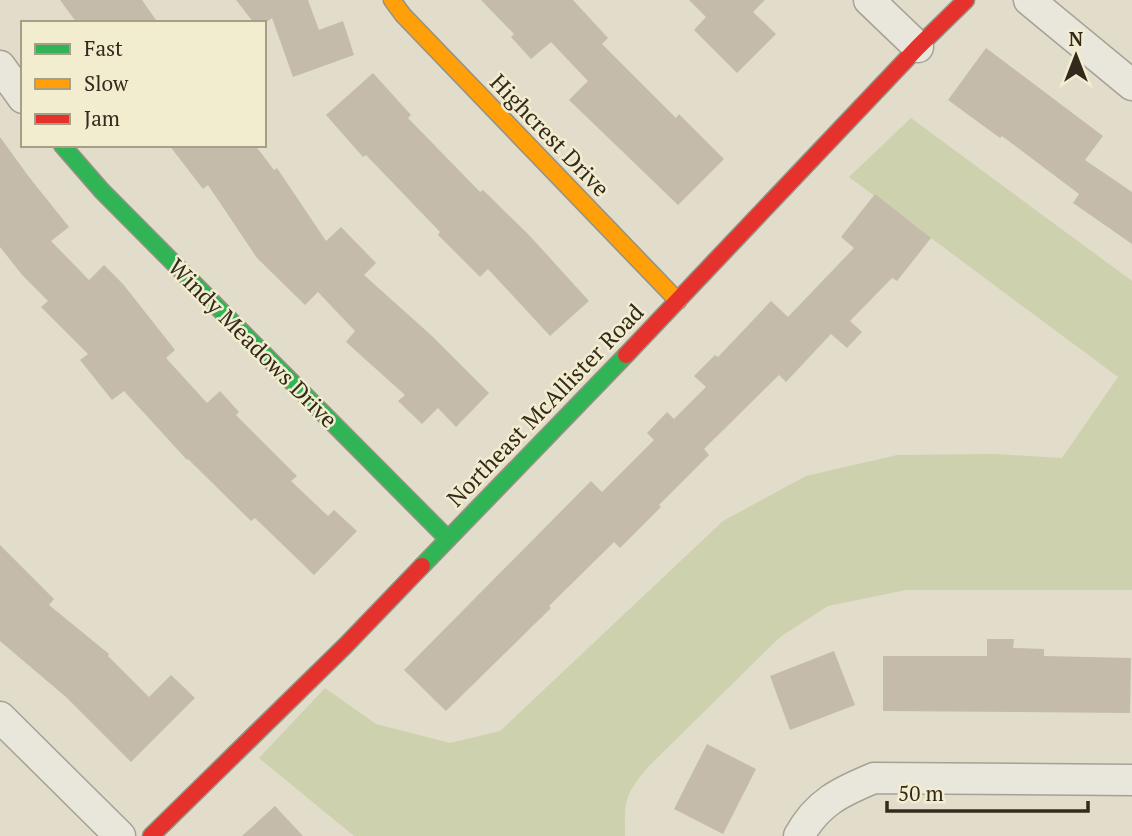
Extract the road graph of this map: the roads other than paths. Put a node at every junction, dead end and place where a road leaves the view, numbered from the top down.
1 (392, 0) edge
2 (869, 0) edge
3 (966, 0) edge
4 (1029, 0) edge
5 (918, 47) junction
6 (0, 66) edge
7 (1132, 85) edge
8 (21, 95) edge
9 (64, 147) edge
10 (678, 301) junction
11 (447, 538) junction
12 (0, 717) edge
13 (1132, 780) edge
14 (804, 827) edge
15 (120, 836) edge
16 (152, 836) edge

1 - 10 street, Highcrest Drive
2 - 5 street
3 - 5 street, Northeast McAllister Road
4 - 7 street
5 - 10 street, Northeast McAllister Road
6 - 8 street
9 - 11 street, Windy Meadows Drive
10 - 11 street, Northeast McAllister Road
11 - 16 street, Northeast McAllister Road
12 - 15 street
13 - 14 street

